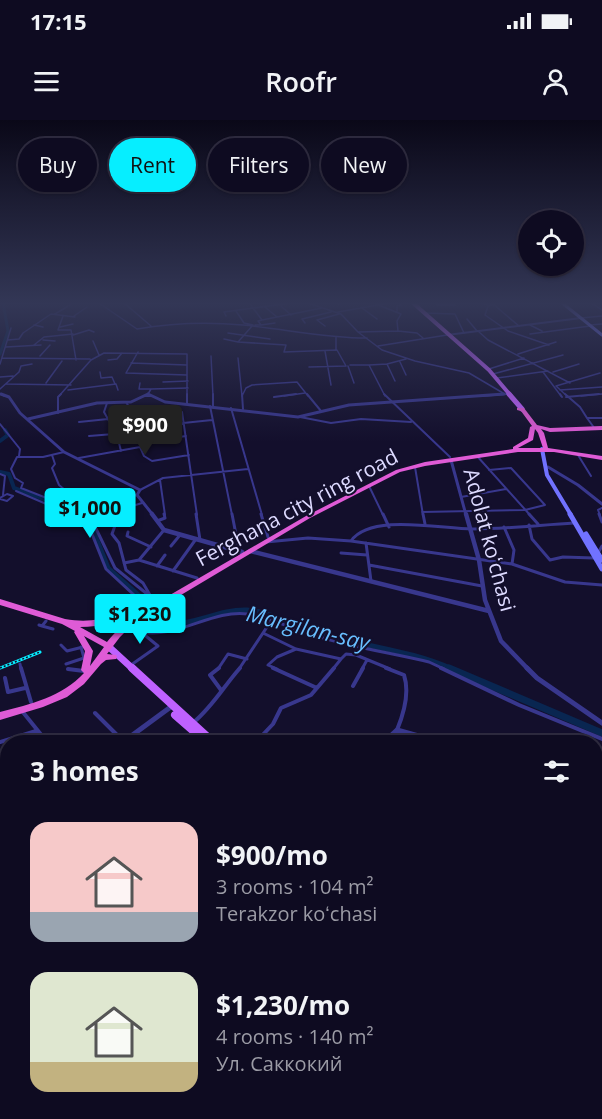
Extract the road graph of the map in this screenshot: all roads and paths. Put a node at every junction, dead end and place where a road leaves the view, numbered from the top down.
1 (5, 349) edge
2 (46, 349) edge
3 (75, 349) edge
4 (96, 349) edge
5 (285, 349) edge
6 (383, 349) edge
7 (463, 349) edge
8 (464, 349) edge
9 (505, 349) edge
10 (536, 349) edge
11 (336, 350) joint
12 (325, 351) junction
13 (138, 352) junction
14 (122, 353) junction
15 (516, 354) junction
16 (99, 355) junction
17 (563, 355) dead end
18 (211, 356) dead end
19 (38, 357) junction
20 (2, 358) junction
21 (238, 358) dead end
22 (524, 358) junction
23 (90, 359) junction
24 (407, 359) junction
25 (63, 360) junction
26 (76, 360) junction
27 (108, 360) dead end
28 (400, 362) junction
29 (131, 363) junction
30 (533, 363) junction
31 (0, 364) edge
32 (32, 364) dead end
33 (387, 364) junction
34 (579, 364) dead end
35 (187, 365) junction
36 (327, 365) junction
37 (348, 365) junction
38 (369, 365) junction
39 (309, 367) dead end
40 (489, 369) junction
41 (100, 372) dead end
42 (543, 372) junction
43 (550, 372) junction
44 (600, 373) dead end
45 (187, 375) junction
46 (406, 375) dead end
47 (14, 376) junction
48 (495, 376) junction
49 (0, 377) edge
50 (188, 381) junction
51 (395, 381) dead end
52 (163, 382) dead end
53 (570, 382) junction
54 (354, 383) dead end
55 (6, 384) junction
56 (46, 384) junction
57 (115, 384) junction
58 (140, 384) dead end
59 (71, 385) junction
60 (331, 385) dead end
61 (602, 387) edge
62 (188, 388) junction
63 (0, 389) edge
64 (151, 389) junction
65 (66, 390) junction
66 (118, 390) dead end
67 (560, 390) junction
68 (306, 392) junction
69 (0, 394) edge
70 (148, 394) junction
71 (506, 394) junction
72 (602, 394) edge
73 (242, 396) junction
74 (274, 397) dead end
75 (562, 397) dead end
76 (566, 397) junction
77 (126, 402) junction
78 (387, 402) junction
79 (107, 403) junction
80 (187, 403) junction
81 (212, 406) junction
82 (231, 408) junction
83 (243, 409) junction
84 (521, 409) junction
85 (321, 411) junction
86 (183, 412) dead end
87 (58, 413) junction
88 (298, 417) junction
89 (587, 418) junction
90 (602, 418) edge
91 (28, 419) junction
92 (108, 419) junction
93 (212, 420) junction
94 (79, 422) dead end
95 (411, 422) junction
96 (184, 423) junction
97 (0, 424) edge
98 (145, 427) junction
99 (534, 427) junction
100 (595, 429) junction
101 (602, 429) edge
102 (574, 430) junction
103 (114, 434) junction
104 (89, 436) dead end
105 (186, 436) junction
106 (145, 442) junction
107 (140, 447) junction
108 (544, 447) junction
109 (514, 448) junction
110 (121, 451) junction
111 (63, 452) junction
112 (578, 454) junction
113 (52, 455) junction
114 (189, 455) junction
115 (19, 456) junction
116 (477, 456) junction
117 (602, 457) edge
118 (79, 458) junction
119 (451, 458) junction
120 (414, 466) junction
121 (548, 467) junction
122 (248, 469) junction
123 (489, 470) junction
124 (223, 471) junction
125 (0, 474) edge
126 (192, 475) junction
127 (591, 476) dead end
128 (159, 479) junction
129 (369, 486) junction
130 (21, 488) junction
131 (506, 489) junction
132 (140, 490) junction
133 (16, 491) junction
134 (11, 494) junction
135 (70, 495) dead end
136 (137, 495) junction
137 (132, 496) junction
138 (461, 497) junction
139 (1, 499) edge
140 (119, 500) dead end
141 (98, 502) dead end
142 (334, 502) junction
143 (142, 503) junction
144 (602, 506) edge
145 (126, 508) dead end
146 (525, 510) junction
147 (467, 511) junction
148 (422, 513) junction
149 (117, 520) dead end
150 (156, 521) junction
151 (602, 522) edge
152 (575, 523) junction
153 (425, 524) junction
154 (529, 525) junction
155 (539, 525) junction
156 (389, 527) junction
157 (504, 527) junction
158 (471, 529) junction
159 (164, 530) junction
160 (128, 532) dead end
161 (180, 535) junction
162 (198, 540) junction
163 (267, 540) junction
164 (351, 541) junction
165 (366, 543) junction
166 (171, 546) dead end
167 (602, 546) edge
168 (151, 547) junction
169 (244, 551) junction
170 (341, 553) dead end
171 (165, 555) dead end
172 (368, 555) junction
173 (599, 555) edge
174 (140, 560) junction
175 (479, 560) junction
176 (602, 560) edge
177 (124, 563) junction
178 (512, 564) junction
179 (369, 565) junction
180 (156, 566) junction
181 (602, 569) edge
182 (172, 571) junction
183 (197, 578) junction
184 (371, 582) junction
185 (602, 585) edge
186 (483, 587) junction
187 (0, 602) edge
188 (154, 602) junction
189 (0, 607) edge
190 (146, 609) junction
191 (489, 611) junction
192 (135, 612) junction
193 (271, 621) junction
194 (65, 622) junction
195 (43, 624) junction
196 (123, 628) junction
197 (53, 629) dead end
198 (78, 632) junction
199 (141, 632) junction
200 (263, 633) junction
201 (61, 645) dead end
202 (84, 647) junction
203 (104, 647) junction
204 (296, 649) junction
205 (113, 657) junction
206 (247, 659) junction
207 (341, 659) junction
208 (367, 660) junction
209 (96, 663) junction
210 (20, 664) dead end
211 (66, 664) dead end
212 (129, 666) junction
213 (68, 669) dead end
214 (84, 671) junction
215 (5, 678) dead end
216 (353, 686) dead end
217 (25, 688) junction
218 (318, 688) junction
219 (220, 690) junction
220 (31, 702) junction
221 (170, 707) junction
222 (20, 708) junction
223 (94, 712) dead end
224 (0, 714) edge
225 (192, 723) junction
226 (602, 723) edge
227 (397, 730) junction
228 (36, 731) junction
229 (23, 735) edge
230 (40, 735) edge
231 (117, 735) edge
232 (133, 735) edge
233 (199, 735) edge
234 (205, 735) edge
235 (263, 735) edge
236 (392, 735) edge
237 (415, 735) edge
238 (592, 735) edge

1 - 20 street
2 - 19 street
3 - 26 street
4 - 16 street
5 - 12 street
6 - 24 street
7 - 71 main road
8 - 40 main road
9 - 15 street
10 - 15 street
11 - 12 street
11 - 37 street
12 - 36 street
13 - 14 street
13 - 29 street
13 - 35 street
14 - 16 street
14 - 27 street
15 - 22 street
16 - 23 street
17 - 30 street
18 - 81 street
19 - 20 street
19 - 25 street
20 - 31 street
21 - 73 street
22 - 30 street
22 - 40 street
23 - 26 street
23 - 59 street
24 - 28 street
24 - 71 street
25 - 26 street
25 - 56 street
28 - 33 street
28 - 46 street
29 - 35 street
29 - 45 street
30 - 43 street
30 - 48 street
32 - 47 street
33 - 38 street
33 - 51 street
34 - 43 street
35 - 45 street
36 - 37 street
36 - 39 street
36 - 60 street
37 - 38 street
37 - 54 street
38 - 78 street
40 - 48 main road
41 - 57 street
42 - 43 street
42 - 48 street
42 - 75 street
43 - 53 street
44 - 53 street
45 - 50 street
47 - 49 street
47 - 55 street
48 - 84 main road
50 - 52 street
50 - 62 street
53 - 67 street
55 - 56 street
55 - 63 street
56 - 59 street
57 - 65 street
57 - 66 street
58 - 64 street
59 - 65 street
61 - 67 street
62 - 64 street
62 - 80 street
64 - 70 street
65 - 87 street
67 - 76 street
68 - 73 street
68 - 74 street
68 - 85 street
69 - 91 street
70 - 77 street
70 - 80 street
71 - 78 street
71 - 84 main road
72 - 76 street
73 - 83 street
76 - 89 street
77 - 79 street
77 - 98 street
78 - 85 street
78 - 95 street
79 - 87 street
79 - 92 street
80 - 81 street
81 - 82 street
81 - 93 street
82 - 83 street
82 - 122 street
83 - 88 street
84 - 99 highway
85 - 88 street
86 - 96 street
87 - 91 street
88 - 95 street
89 - 90 street
89 - 100 street
91 - 111 street
92 - 94 street
92 - 103 street
93 - 96 street
93 - 124 street
95 - 119 street
96 - 98 street
96 - 105 street
97 - 115 street
98 - 106 street
99 - 102 highway
99 - 108 highway
99 - 109 highway
100 - 101 highway
100 - 102 highway
102 - 108 highway
103 - 104 street
103 - 110 street
105 - 106 street
105 - 114 street
106 - 107 street
107 - 110 street
107 - 114 street
108 - 109 highway, Ferghana city ring road
108 - 112 highway, Ferghana city ring road
108 - 116 highway, Ferghana city ring road
108 - 117 highway, Ferghana city ring road
108 - 121 main road
108 - 152 main road
109 - 119 highway, Ferghana city ring road
110 - 118 street
111 - 113 street
111 - 118 street
112 - 117 highway, Ferghana city ring road
112 - 127 street
113 - 115 street
113 - 135 street
114 - 126 street
115 - 130 street
116 - 119 highway, Ferghana city ring road
116 - 123 street
118 - 132 street
119 - 120 highway, Ferghana city ring road
119 - 138 street, Adolat koʻchasi
119 - 142 highway, Ferghana city ring road
120 - 129 highway, Ferghana city ring road
120 - 148 street
121 - 144 street
121 - 173 main road
122 - 124 street
122 - 163 street
123 - 131 street
123 - 146 street
124 - 126 street
124 - 169 street
125 - 139 street
126 - 128 street
126 - 162 street
128 - 132 street
128 - 150 street
129 - 142 highway, Ferghana city ring road
129 - 156 street
130 - 133 street
130 - 188 street
131 - 138 street
131 - 146 street
132 - 136 street
133 - 134 street
133 - 192 street
134 - 139 street
134 - 139 street
136 - 137 street
136 - 143 street
137 - 140 street
137 - 141 street
138 - 147 street, Adolat koʻchasi
142 - 163 highway, Ferghana city ring road
143 - 145 street
143 - 150 street
144 - 151 street
146 - 147 street
146 - 155 street
147 - 148 street
147 - 158 street, Adolat koʻchasi
148 - 153 street
149 - 177 street
150 - 159 street
152 - 155 street
152 - 173 main road
153 - 156 street
153 - 158 street
154 - 155 street
154 - 157 street
154 - 173 street
156 - 164 street
157 - 158 street
157 - 178 street
158 - 175 street, Adolat koʻchasi
159 - 161 street
159 - 168 street
160 - 168 street
161 - 162 street
161 - 166 street
162 - 169 street
162 - 182 street
163 - 164 street
163 - 169 highway, Ferghana city ring road
164 - 165 street
165 - 172 street
165 - 175 street
167 - 173 street
168 - 174 street
169 - 183 highway, Ferghana city ring road
169 - 184 street
169 - 188 highway, Ferghana city ring road
170 - 172 street
171 - 180 street
172 - 179 street
173 - 176 main road
173 - 181 main road
174 - 177 street
174 - 180 street
175 - 178 street
175 - 186 street, Adolat koʻchasi
177 - 188 street
178 - 185 street
179 - 184 street
179 - 186 street
180 - 182 street
182 - 183 street
183 - 188 highway, Ferghana city ring road
184 - 191 street
186 - 191 street, Adolat koʻchasi
187 - 194 highway
188 - 190 highway
189 - 195 highway
190 - 192 highway
190 - 196 highway
191 - 226 street, Adolat koʻchasi
192 - 194 highway
192 - 203 highway
193 - 199 street
193 - 200 street
193 - 238 street
194 - 203 highway
195 - 197 street
195 - 198 highway
196 - 199 street
196 - 203 highway
198 - 202 highway
198 - 203 highway
199 - 212 street
200 - 204 street
200 - 206 street
201 - 202 street
202 - 211 street
202 - 214 highway
203 - 205 main road
203 - 209 highway
203 - 212 main road
203 - 214 highway
204 - 207 street
204 - 218 street
205 - 209 highway
205 - 221 main road
206 - 219 street
206 - 219 street
207 - 208 street
207 - 218 street
208 - 216 street
208 - 227 street
209 - 222 highway
210 - 217 street
212 - 221 main road
213 - 214 street
214 - 220 highway
215 - 217 street
217 - 220 street
218 - 235 street
219 - 225 street
220 - 222 highway
221 - 225 main road
221 - 232 street
221 - 233 main road
222 - 224 highway
222 - 228 street
223 - 231 street
225 - 234 main road
227 - 236 street
227 - 237 street
228 - 229 street
228 - 230 street

